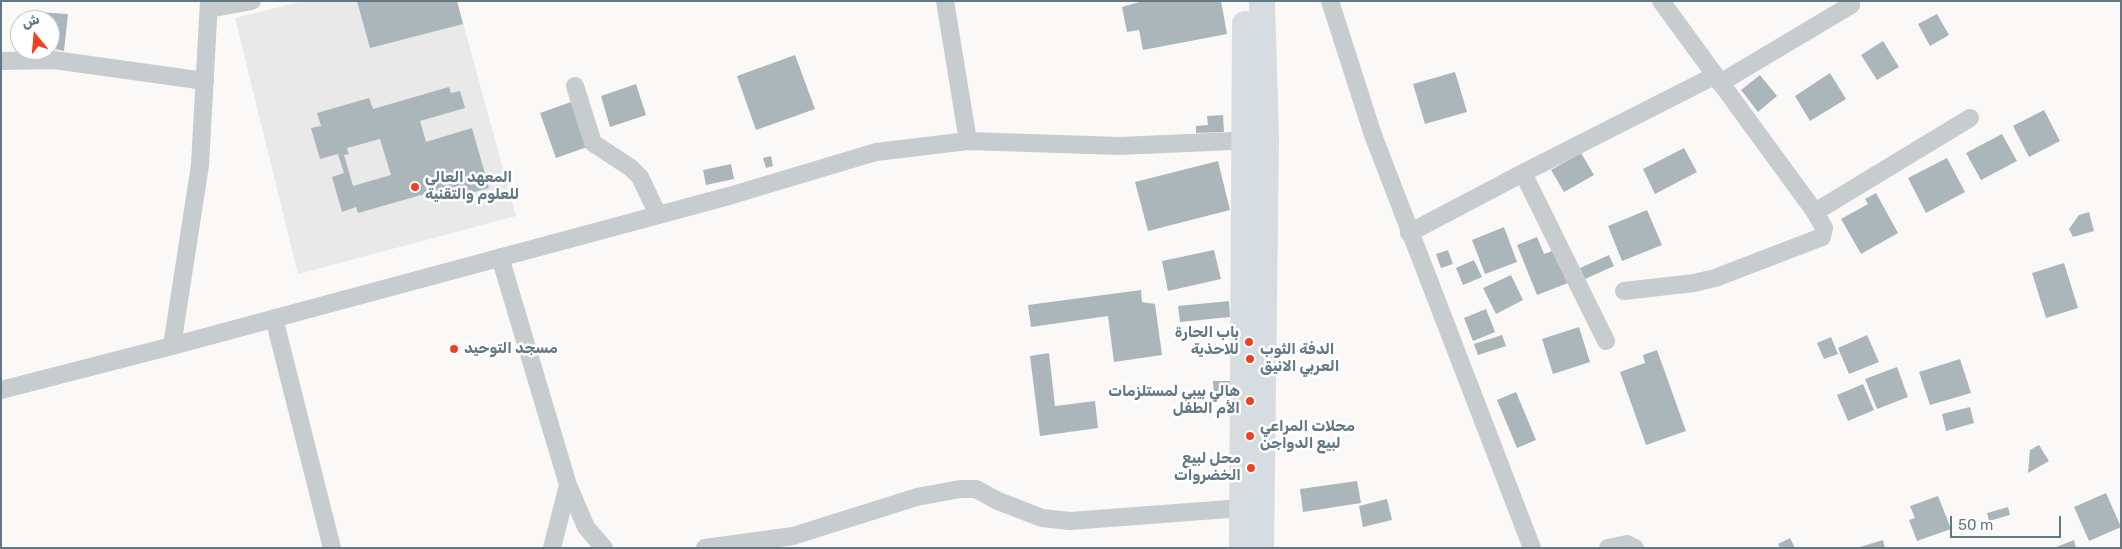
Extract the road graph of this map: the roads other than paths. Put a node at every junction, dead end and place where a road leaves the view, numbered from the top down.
1 (252, 1) edge
2 (945, 1) edge
3 (1330, 1) edge
4 (1661, 1) edge
5 (1260, 4) edge
6 (209, 5) edge
7 (1850, 5) dead end
8 (1, 62) edge
9 (1717, 79) junction
10 (205, 81) junction
11 (575, 86) dead end
12 (1970, 118) dead end
13 (1255, 140) junction
14 (968, 141) junction
15 (1523, 173) junction
16 (1815, 212) junction
17 (658, 215) junction
18 (1410, 233) junction
19 (500, 257) junction
20 (1624, 290) dead end
21 (1253, 314) junction
22 (274, 318) junction
23 (1606, 341) dead end
24 (172, 346) junction
25 (1, 390) edge
26 (568, 485) junction
27 (1242, 508) junction
28 (332, 548) edge
29 (552, 548) edge
30 (604, 548) edge
31 (705, 548) edge
32 (1242, 548) edge
33 (1261, 548) edge
34 (1532, 548) edge
35 (1608, 548) edge
36 (1635, 548) edge

1 - 6 street
2 - 14 street
3 - 18 street
4 - 9 street
5 - 13 highway
6 - 10 street
7 - 9 street
8 - 10 street
9 - 15 street
9 - 16 street
10 - 24 street
11 - 17 street
12 - 16 street
13 - 14 street
13 - 21 highway
14 - 17 street
15 - 18 street
15 - 23 street
16 - 20 street
17 - 19 street
18 - 34 street
19 - 22 street
19 - 26 street
21 - 27 highway
21 - 33 highway
22 - 24 street
22 - 28 street
24 - 25 street
26 - 29 street
26 - 30 street
27 - 31 street
27 - 32 highway
35 - 36 street

